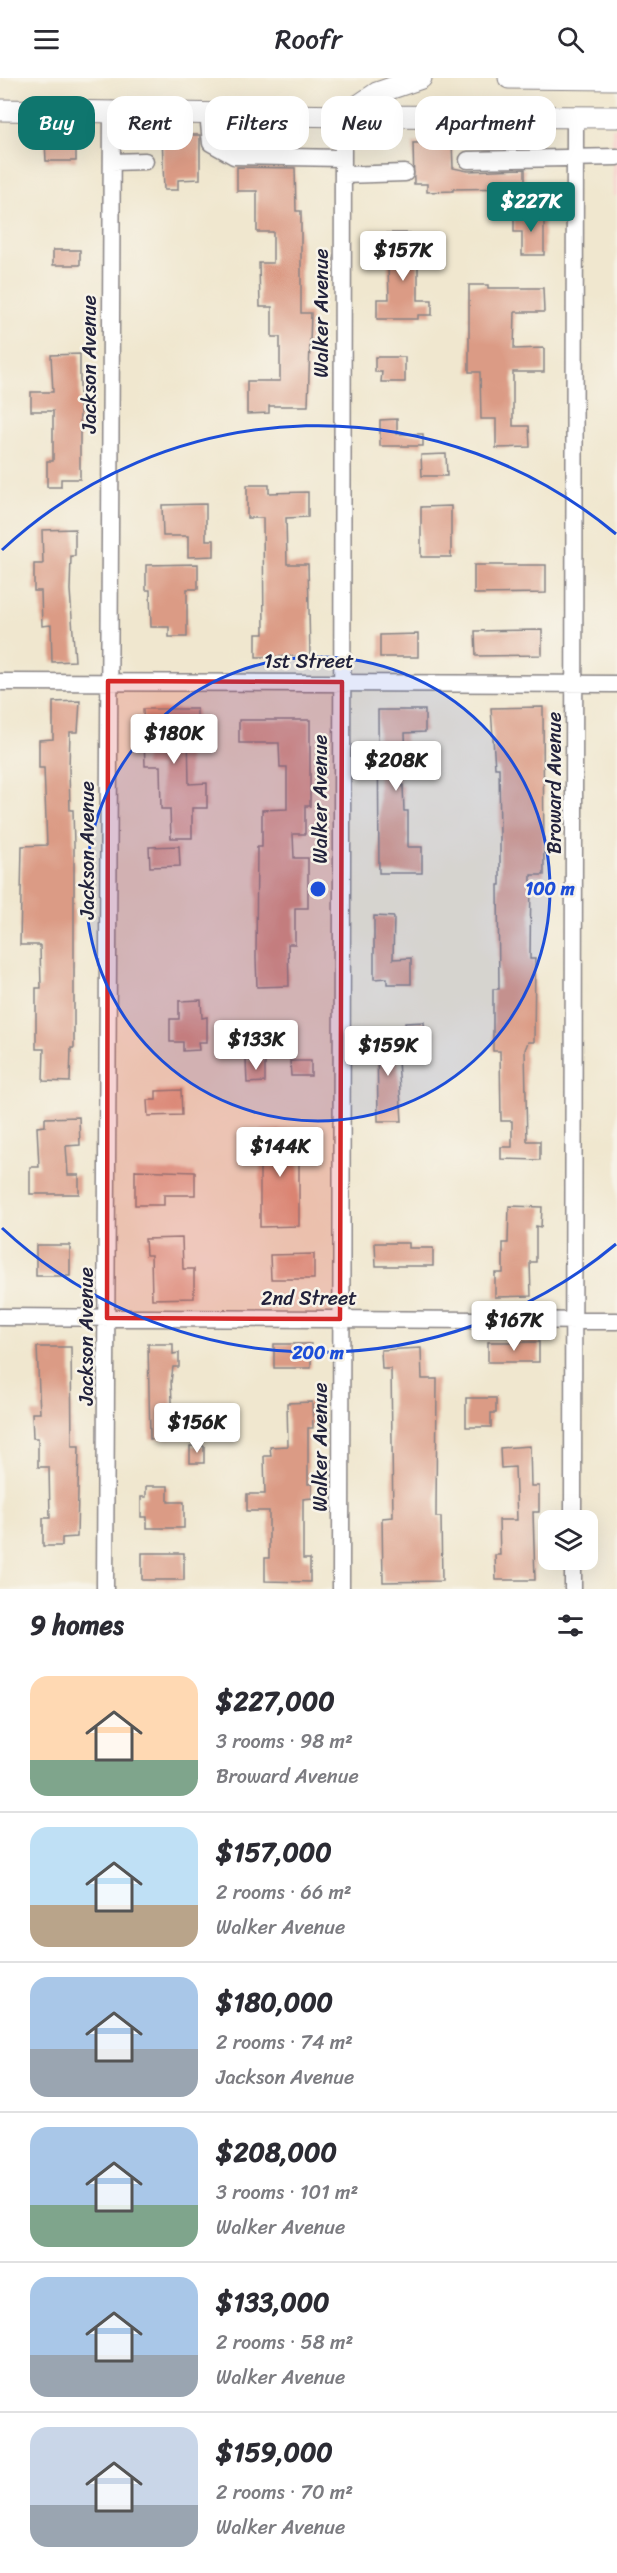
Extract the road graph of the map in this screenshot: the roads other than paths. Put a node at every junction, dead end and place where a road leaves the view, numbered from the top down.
1 (421, 78) edge
2 (509, 78) edge
3 (617, 79) edge
4 (373, 96) edge
5 (0, 110) edge
6 (107, 110) edge
7 (403, 116) edge
8 (575, 117) junction
9 (617, 117) edge
10 (112, 150) edge
11 (223, 150) edge
12 (342, 150) edge
13 (617, 157) edge
14 (342, 158) junction
15 (576, 158) junction
16 (468, 160) dead end
17 (145, 161) dead end
18 (112, 162) junction
19 (405, 173) dead end
20 (343, 175) junction
21 (108, 681) junction
22 (0, 682) edge
23 (342, 682) junction
24 (575, 684) junction
25 (617, 684) edge
26 (0, 1317) edge
27 (107, 1318) junction
28 (340, 1320) junction
29 (573, 1321) junction
30 (617, 1321) edge
31 (573, 1510) edge
32 (573, 1570) edge
33 (105, 1589) edge
34 (341, 1589) edge
35 (573, 1589) edge

1 - 4 main road
2 - 3 main road
5 - 6 main road
7 - 8 main road
8 - 9 main road
8 - 15 street, Broward Avenue
10 - 18 street, Jackson Avenue
11 - 14 street
12 - 14 street, Walker Avenue
13 - 15 street
14 - 20 street, Walker Avenue
15 - 16 street
15 - 24 street, Broward Avenue
17 - 18 street
18 - 21 street, Jackson Avenue
19 - 20 street
20 - 23 street, Walker Avenue
21 - 22 street, 1st Street
21 - 23 street, 1st Street
21 - 27 street, Jackson Avenue
23 - 24 street, 1st Street
23 - 28 street, Walker Avenue
24 - 25 street, 1st Street
24 - 29 street, Broward Avenue
26 - 27 street, 2nd Street
27 - 28 street, 2nd Street
27 - 33 street, Jackson Avenue
28 - 29 street, 2nd Street
28 - 34 street, Walker Avenue
29 - 30 street, 2nd Street
29 - 31 street, Broward Avenue
32 - 35 street

